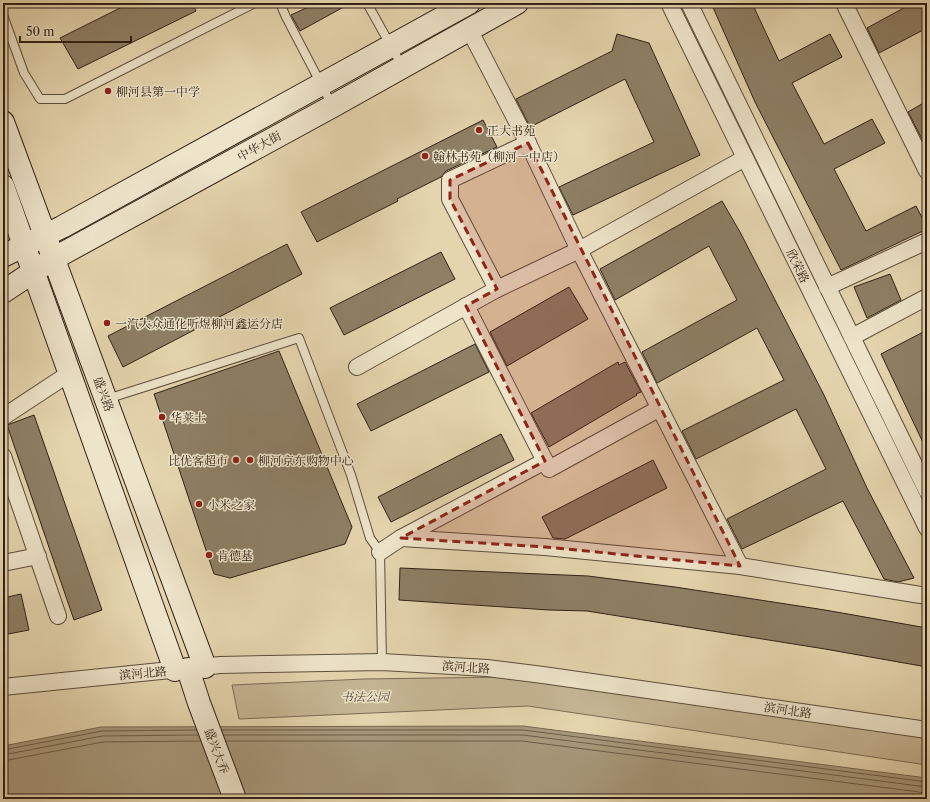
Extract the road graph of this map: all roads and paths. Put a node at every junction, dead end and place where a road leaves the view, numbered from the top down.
1 (255, 3) edge
2 (280, 3) edge
3 (367, 3) edge
4 (469, 3) edge
5 (517, 3) edge
6 (669, 3) edge
7 (689, 3) edge
8 (844, 3) edge
9 (3, 15) edge
10 (469, 29) junction
11 (391, 46) junction
12 (403, 66) junction
13 (321, 84) junction
14 (333, 106) junction
15 (3, 122) edge
16 (528, 143) junction
17 (745, 158) junction
18 (927, 171) edge
19 (3, 186) edge
20 (45, 234) junction
21 (927, 241) edge
22 (25, 245) junction
23 (579, 250) junction
24 (3, 256) edge
25 (53, 258) junction
26 (33, 271) junction
27 (827, 287) junction
28 (496, 289) junction
29 (3, 292) edge
30 (927, 297) edge
31 (466, 306) junction
32 (852, 337) junction
33 (356, 368) dead end
34 (70, 373) junction
35 (106, 399) junction
36 (660, 408) junction
37 (3, 417) edge
38 (3, 456) edge
39 (545, 460) junction
40 (927, 491) edge
41 (927, 528) edge
42 (401, 538) junction
43 (380, 552) junction
44 (38, 556) junction
45 (3, 563) edge
46 (740, 566) junction
47 (927, 596) edge
48 (58, 616) dead end
49 (382, 662) junction
50 (189, 668) junction
51 (3, 687) edge
52 (927, 730) edge
53 (235, 799) edge

1 - 9 lane
2 - 13 lane
3 - 11 lane
4 - 11 street, 中华大街
5 - 10 street, 中华大街
6 - 17 street, 欣荣路
7 - 27 street, 欣荣路
8 - 18 street
10 - 12 street, 中华大街
10 - 16 street
11 - 12 lane
11 - 13 street, 中华大街
12 - 14 street, 中华大街
13 - 14 lane
13 - 20 street, 中华大街
14 - 25 street, 中华大街
15 - 20 street, 盛兴路
16 - 23 street
16 - 28 street
17 - 23 street
17 - 41 street, 欣荣路
19 - 22 street, 盛兴路
20 - 22 street, 中华大街
20 - 25 street, 盛兴路
21 - 27 street
22 - 24 street, 中华大街
22 - 26 street, 盛兴路
23 - 28 street
23 - 36 street
25 - 26 street, 中华大街
25 - 35 street, 盛兴路
26 - 29 street, 中华大街
26 - 34 street, 盛兴路
27 - 32 street, 欣荣路
28 - 31 street
30 - 32 street
31 - 33 street
31 - 39 street
32 - 40 street, 欣荣路
34 - 37 street
34 - 50 street, 盛兴路
35 - 43 lane
35 - 50 street, 盛兴路
36 - 39 street
36 - 46 street
38 - 44 street
39 - 42 street
42 - 43 street
42 - 46 street
43 - 49 lane
44 - 45 street
44 - 48 street
46 - 47 street
49 - 50 street, 滨河北路
49 - 52 street, 滨河北路
50 - 51 street, 滨河北路
50 - 53 street, 盛兴大乔

